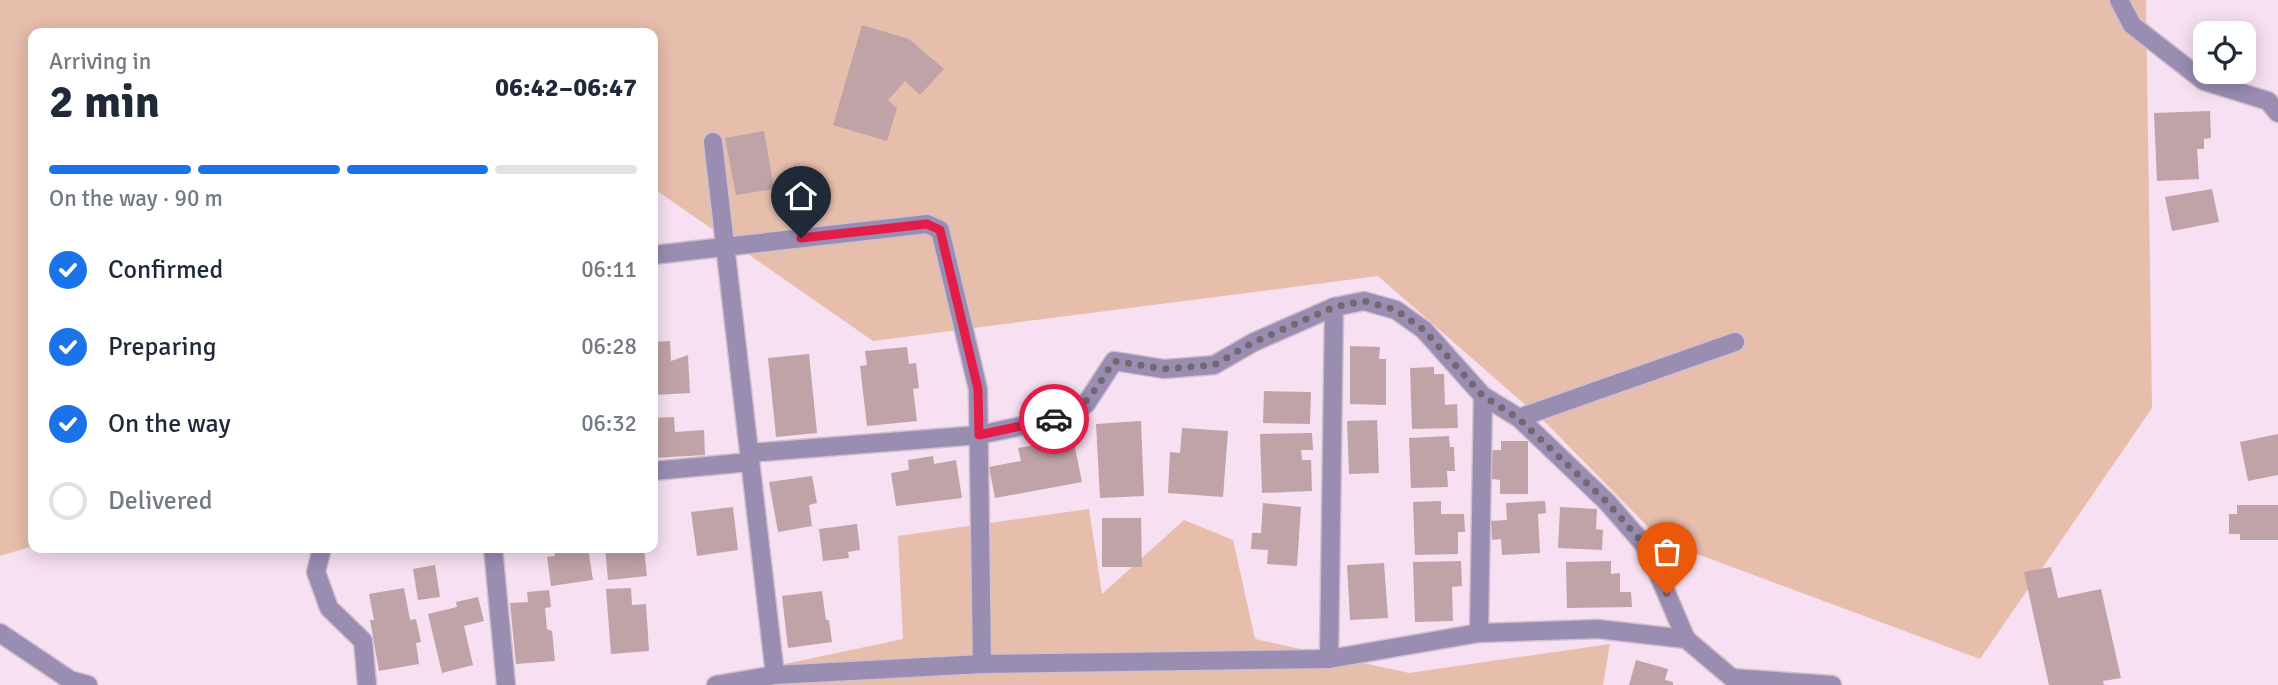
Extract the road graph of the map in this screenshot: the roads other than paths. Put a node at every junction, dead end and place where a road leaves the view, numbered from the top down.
1 (2119, 0) edge
2 (2278, 113) edge
3 (713, 142) dead end
4 (725, 247) junction
5 (658, 254) edge
6 (1334, 307) junction
7 (1735, 342) dead end
8 (1483, 396) junction
9 (1518, 418) junction
10 (979, 435) junction
11 (749, 457) junction
12 (658, 470) edge
13 (321, 553) edge
14 (493, 553) edge
15 (0, 633) edge
16 (1479, 633) junction
17 (1686, 639) junction
18 (1329, 659) junction
19 (982, 663) junction
20 (775, 675) junction
21 (1731, 681) edge
22 (88, 685) edge
23 (367, 685) edge
24 (506, 685) edge
25 (716, 685) edge
26 (1832, 685) edge

1 - 2 street
3 - 4 street
4 - 5 street
4 - 10 street
4 - 11 street
6 - 8 street
6 - 10 street
6 - 18 street
7 - 9 street
8 - 9 street
8 - 16 street
9 - 17 street
10 - 11 street
10 - 19 street
11 - 12 street
11 - 20 street
13 - 23 street
14 - 24 street
15 - 22 street
16 - 17 street
16 - 18 street
17 - 21 street
18 - 19 street
19 - 20 street
20 - 25 street
21 - 26 street

